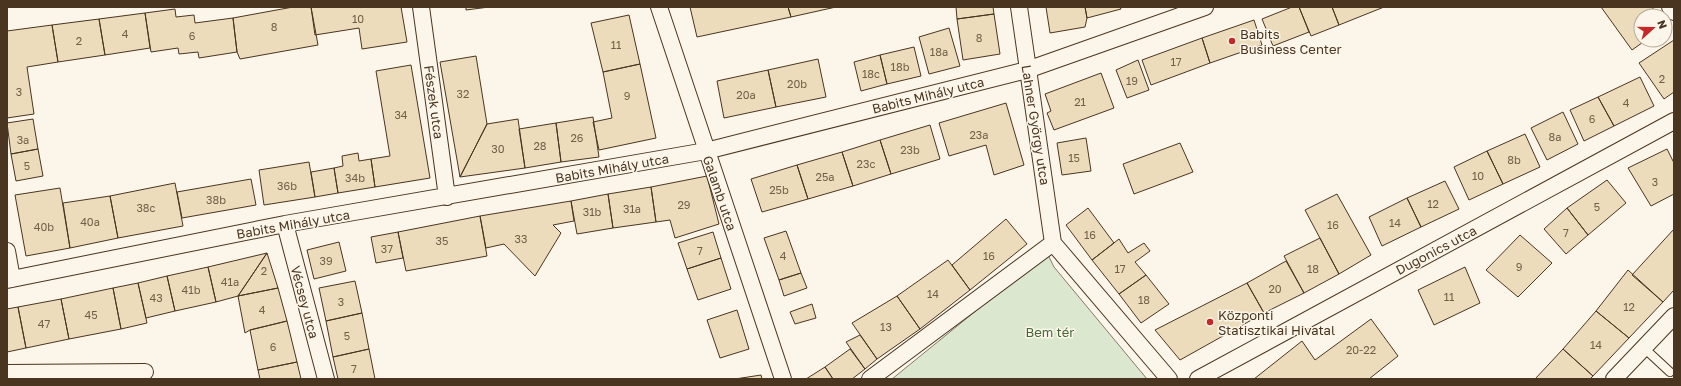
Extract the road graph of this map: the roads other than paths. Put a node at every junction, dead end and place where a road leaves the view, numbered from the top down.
1 (421, 7) edge
2 (660, 7) edge
3 (1019, 7) edge
4 (1206, 7) edge
5 (1670, 7) edge
6 (1674, 12) edge
7 (1027, 70) junction
8 (1674, 121) edge
9 (706, 151) junction
10 (447, 197) junction
11 (285, 224) junction
12 (1053, 243) junction
13 (7, 251) edge
14 (9, 280) edge
15 (1674, 316) edge
16 (1644, 348) junction
17 (145, 372) dead end
18 (1670, 372) dead end
19 (7, 373) edge
20 (326, 379) edge
21 (783, 379) edge
22 (870, 379) edge
23 (1168, 379) edge
24 (1198, 379) edge
25 (1614, 379) edge

1 - 10 street, Fészek utca
2 - 9 street, Galamb utca
3 - 7 street, Lahner György utca
4 - 7 street, Babits Mihály utca
5 - 6 street
7 - 9 street, Babits Mihály utca
7 - 12 street, Lahner György utca
8 - 24 street, Dugonics utca
9 - 10 street, Babits Mihály utca
9 - 21 street, Galamb utca
10 - 11 street, Babits Mihály utca
11 - 14 street, Babits Mihály utca
11 - 20 street, Vécsey utca
12 - 22 street
12 - 23 street
13 - 14 street
15 - 16 street
16 - 18 lane
16 - 25 street
17 - 19 street

